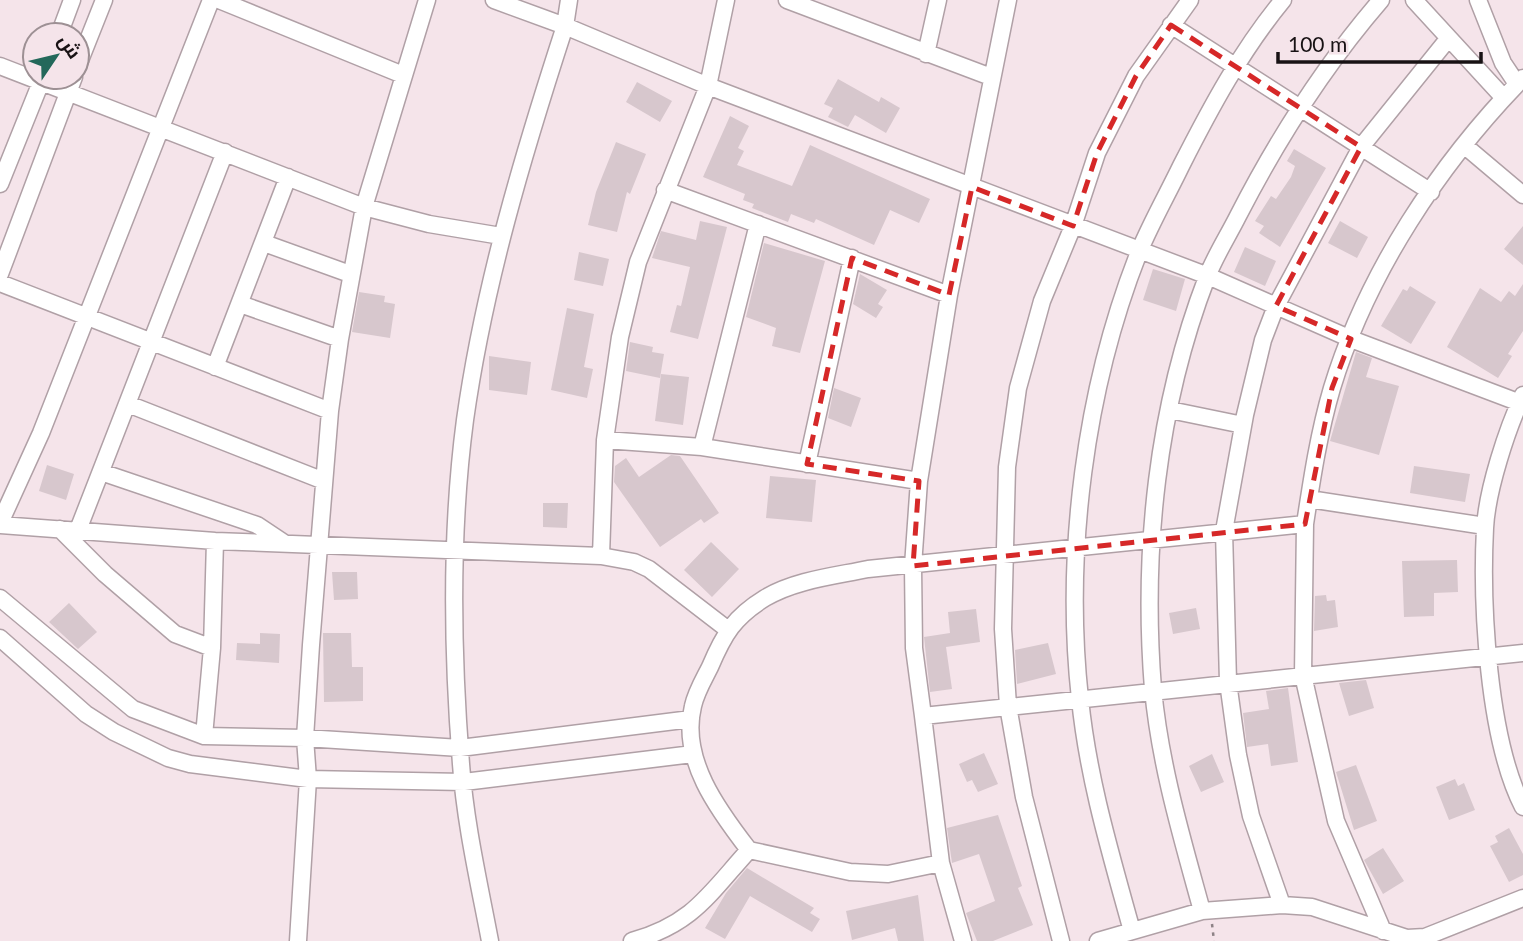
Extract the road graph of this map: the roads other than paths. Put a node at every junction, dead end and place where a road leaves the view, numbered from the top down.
1 (72, 0) edge
2 (104, 0) edge
3 (211, 0) edge
4 (219, 0) edge
5 (427, 0) edge
6 (494, 0) edge
7 (569, 0) edge
8 (726, 0) edge
9 (787, 0) edge
10 (835, 0) edge
11 (938, 0) edge
12 (1008, 0) edge
13 (1190, 0) edge
14 (1283, 0) edge
15 (1381, 0) edge
16 (1413, 0) edge
17 (1478, 0) edge
18 (831, 17) junction
19 (64, 21) edge
20 (1171, 24) junction
21 (565, 26) junction
22 (91, 33) edge
23 (1448, 38) junction
24 (926, 54) junction
25 (0, 66) edge
26 (1234, 66) junction
27 (21, 72) edge
28 (403, 75) junction
29 (991, 77) junction
30 (1520, 81) edge
31 (708, 86) junction
32 (37, 91) edge
33 (69, 91) edge
34 (84, 91) edge
35 (1504, 98) junction
36 (1298, 109) junction
37 (160, 126) junction
38 (1465, 146) junction
39 (1361, 148) junction
40 (225, 152) junction
41 (288, 177) junction
42 (0, 184) edge
43 (972, 187) junction
44 (665, 190) junction
45 (1431, 192) junction
46 (1523, 195) edge
47 (364, 207) junction
48 (758, 225) junction
49 (1073, 226) junction
50 (501, 236) junction
51 (264, 243) junction
52 (1140, 250) junction
53 (852, 258) junction
54 (0, 274) edge
55 (350, 274) junction
56 (1208, 276) junction
57 (0, 283) edge
58 (949, 295) junction
59 (240, 304) junction
60 (1276, 306) junction
61 (87, 315) junction
62 (1351, 339) junction
63 (340, 340) junction
64 (152, 345) junction
65 (215, 367) junction
66 (1522, 401) edge
67 (128, 404) junction
68 (1170, 410) junction
69 (330, 411) junction
70 (1243, 425) junction
71 (605, 440) junction
72 (702, 447) junction
73 (807, 464) junction
74 (102, 472) junction
75 (324, 481) junction
76 (919, 481) junction
77 (1309, 499) junction
78 (0, 524) edge
79 (1305, 524) junction
80 (1485, 526) junction
81 (60, 529) junction
82 (78, 530) junction
83 (1224, 531) junction
84 (1152, 538) junction
85 (215, 541) junction
86 (284, 544) junction
87 (318, 545) junction
88 (1074, 547) junction
89 (455, 552) junction
90 (601, 556) junction
91 (1004, 556) junction
92 (913, 566) junction
93 (0, 598) edge
94 (727, 629) junction
95 (0, 638) edge
96 (212, 648) junction
97 (1523, 653) edge
98 (1487, 657) junction
99 (1303, 675) junction
100 (1228, 682) junction
101 (1154, 690) junction
102 (1080, 698) junction
103 (1008, 706) junction
104 (923, 716) junction
105 (691, 719) junction
106 (204, 736) junction
107 (305, 738) junction
108 (460, 748) junction
109 (693, 754) junction
110 (308, 779) junction
111 (464, 782) junction
112 (1523, 807) edge
113 (749, 850) junction
114 (941, 863) junction
115 (1523, 898) edge
116 (1282, 905) junction
117 (1202, 911) junction
118 (1383, 931) junction
119 (1132, 932) junction
120 (298, 941) edge
121 (490, 941) edge
122 (632, 941) edge
123 (963, 941) edge
124 (1061, 941) edge
125 (1098, 941) edge

1 - 19 street
2 - 22 street
3 - 37 street
4 - 28 street
5 - 28 street
6 - 21 street
7 - 21 street
8 - 31 street
9 - 18 street
10 - 18 street
11 - 24 street
12 - 29 street
13 - 20 street
14 - 26 street
15 - 36 street
16 - 23 street
17 - 30 street
18 - 24 street
20 - 26 street
20 - 49 street
21 - 31 street
21 - 50 street
23 - 35 street
23 - 39 street
24 - 29 street
25 - 27 street
26 - 36 street
26 - 52 street
28 - 47 street
29 - 43 street
30 - 35 street
31 - 43 street
31 - 44 street
32 - 42 street
33 - 54 street
34 - 37 street
35 - 38 street
36 - 39 street
36 - 56 street
37 - 40 street
37 - 61 street
38 - 45 street
38 - 46 street
39 - 45 street
39 - 60 street
40 - 41 street
40 - 64 street
41 - 47 street
41 - 51 street
43 - 49 street
43 - 58 street
44 - 48 street
44 - 71 street
45 - 62 street
47 - 50 street
47 - 55 street
48 - 53 street
48 - 72 street
49 - 52 street
49 - 91 street
50 - 89 street
51 - 55 street
51 - 59 street
52 - 56 street
52 - 88 street
53 - 58 street
53 - 73 street
55 - 63 street
56 - 60 street
56 - 68 street
57 - 61 street
58 - 76 street
59 - 63 street
59 - 65 street
60 - 62 street
60 - 70 street
61 - 64 street
61 - 78 street
62 - 66 street
62 - 77 street
63 - 69 street
64 - 65 street
64 - 67 street
65 - 69 street
66 - 80 street
67 - 74 street
67 - 75 street
68 - 70 street
68 - 84 street
69 - 75 street
70 - 83 street
71 - 72 street
71 - 90 street
72 - 73 street
73 - 76 street
74 - 82 street
74 - 86 street
75 - 87 street
76 - 92 street
77 - 79 street
77 - 80 street
78 - 81 street
79 - 83 street
79 - 99 street
80 - 98 street
81 - 82 street
81 - 96 street
82 - 85 street
83 - 84 street
83 - 100 street
84 - 88 street
84 - 101 street
85 - 86 street
85 - 96 street
86 - 87 street
87 - 89 street
87 - 107 street
88 - 91 street
88 - 102 street
89 - 90 street
89 - 108 street
90 - 94 street
91 - 92 street
91 - 103 street
92 - 94 street
92 - 104 street
93 - 106 street
94 - 105 street
95 - 110 street
96 - 106 street
97 - 98 street
98 - 99 street
98 - 112 street
99 - 100 street
99 - 118 street
100 - 101 street
100 - 116 street
101 - 102 street
101 - 117 street
102 - 103 street
102 - 119 street
103 - 104 street
103 - 124 street
104 - 114 street
105 - 108 street
105 - 109 street
106 - 107 street
107 - 108 street
107 - 110 street
108 - 111 street
109 - 111 street
109 - 113 street
110 - 111 street
110 - 120 street
111 - 121 street
113 - 114 street
113 - 122 street
114 - 123 street
115 - 118 street
116 - 117 street
116 - 118 street
117 - 119 street
119 - 125 street

